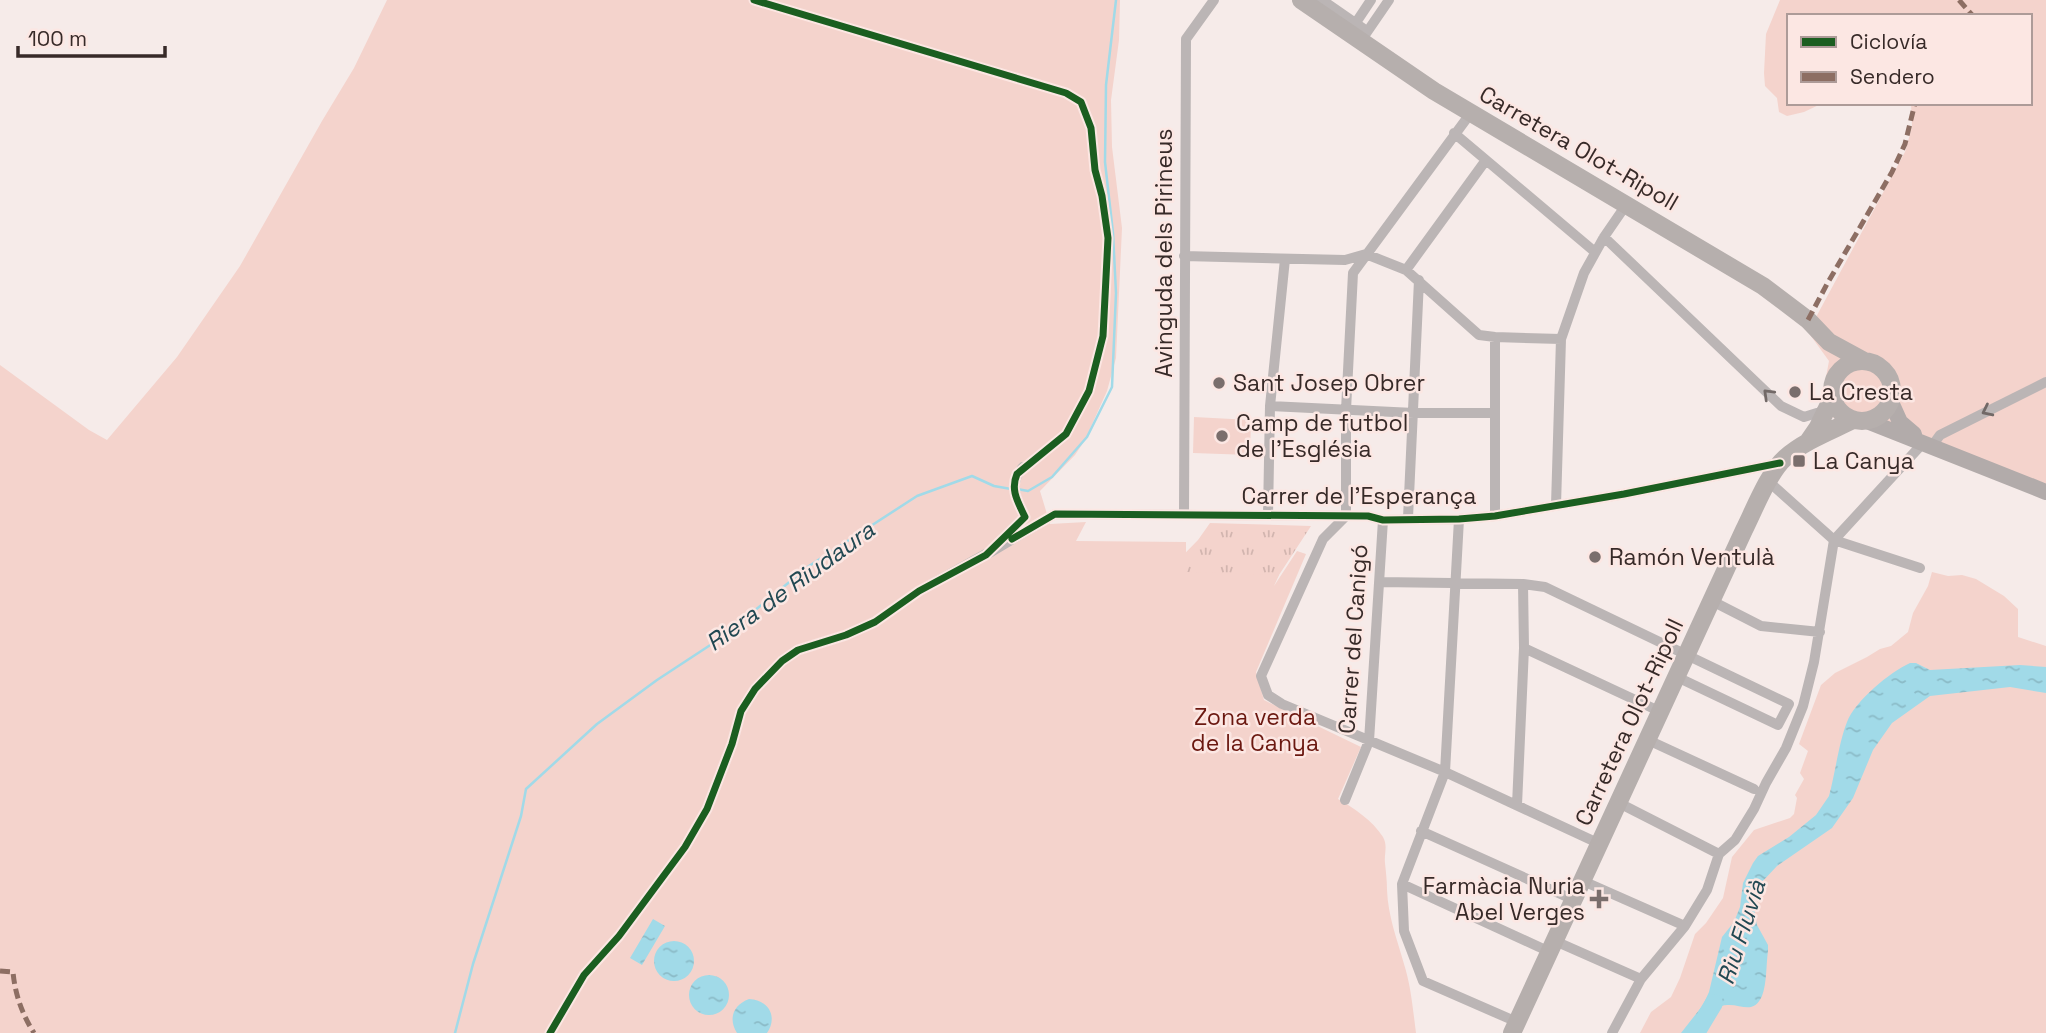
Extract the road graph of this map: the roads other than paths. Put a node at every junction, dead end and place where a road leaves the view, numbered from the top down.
1 (1214, 0) edge
2 (1301, 0) edge
3 (1322, 0) edge
4 (1371, 0) edge
5 (1389, 0) edge
6 (1355, 24) junction
7 (1364, 37) junction
8 (1470, 114) junction
9 (1454, 133) junction
10 (1486, 160) junction
11 (1626, 205) junction
12 (1604, 237) junction
13 (1595, 253) junction
14 (1366, 254) junction
15 (1184, 256) junction
16 (1285, 258) junction
17 (1406, 270) junction
18 (1419, 280) junction
19 (1495, 337) junction
20 (1561, 339) junction
21 (1829, 342) junction
22 (1864, 361) junction
23 (1838, 372) junction
24 (2046, 382) edge
25 (1830, 402) junction
26 (1891, 402) junction
27 (1270, 406) junction
28 (1346, 410) junction
29 (1494, 412) junction
30 (1414, 413) junction
31 (1860, 421) junction
32 (1807, 443) junction
33 (1928, 444) junction
34 (1780, 463) junction
35 (1023, 467) dead end
36 (1769, 482) junction
37 (2046, 492) edge
38 (1556, 505) junction
39 (1184, 514) junction
40 (1268, 515) junction
41 (1346, 516) junction
42 (1495, 516) junction
43 (1408, 518) junction
44 (1459, 519) junction
45 (1383, 520) junction
46 (1834, 540) junction
47 (986, 555) junction
48 (1920, 568) dead end
49 (1380, 582) junction
50 (1454, 583) junction
51 (1523, 584) junction
52 (1712, 601) junction
53 (1820, 632) junction
54 (1524, 648) junction
55 (1687, 655) junction
56 (1677, 677) junction
57 (1789, 704) junction
58 (1803, 706) junction
59 (1661, 712) junction
60 (1648, 740) junction
61 (1369, 741) junction
62 (1445, 772) junction
63 (1754, 789) dead end
64 (1345, 800) dead end
65 (1619, 803) junction
66 (1517, 805) junction
67 (1421, 831) junction
68 (1600, 844) junction
69 (1719, 853) junction
70 (1583, 881) junction
71 (1402, 884) junction
72 (1574, 900) junction
73 (1685, 926) junction
74 (1553, 946) junction
75 (1641, 979) junction
76 (1514, 1028) edge
77 (550, 1033) edge
78 (1612, 1033) edge

1 - 15 street, Avinguda dels Pirineus
2 - 7 main road, Carretera Olot-Ripoll
3 - 6 street
4 - 6 street
5 - 7 street
6 - 7 street
7 - 8 main road, Carretera Olot-Ripoll
8 - 9 street
8 - 11 main road, Carretera Olot-Ripoll
9 - 10 street
9 - 14 street
10 - 13 street
10 - 17 street
11 - 12 street
11 - 21 main road, Carretera Olot-Ripoll
12 - 13 street
25 -> 12 street
13 - 20 street
14 - 16 street
14 - 17 street
14 - 28 street
15 - 16 street
15 - 39 street, Avinguda dels Pirineus
16 - 27 street
17 - 18 street
18 - 19 street
18 - 30 street
19 - 20 street
19 - 29 street
20 - 38 street
21 - 22 main road, Carretera Olot-Ripoll
21 - 23 main road, Carretera Olot-Ripoll
22 - 23 main road
22 - 26 main road
23 - 25 main road
24 -> 33 street
25 - 31 main road
25 - 32 main road, Carretera Olot-Ripoll
26 - 31 main road
26 - 33 street
27 - 28 street
27 - 40 street
28 - 30 street
28 - 41 street
29 - 30 street
29 - 42 street
30 - 43 street
31 - 32 main road, Carretera Olot-Ripoll
31 - 33 street
32 - 34 main road, Carretera Olot-Ripoll
33 - 37 street
33 - 46 street
34 - 36 main road, Carretera Olot-Ripoll
34 - 38 street, Carrer de l'Esperança
35 - 47 street
36 - 46 street
36 - 52 main road, Carretera Olot-Ripoll
38 - 42 street, Carrer de l'Esperança
39 - 40 street, Carrer de l'Esperança
39 - 47 street, Carrer de l'Esperança
40 - 41 street, Carrer de l'Esperança
41 - 45 street, Carrer de l'Esperança
41 - 61 street
42 - 44 street, Carrer de l'Esperança
43 - 44 street, Carrer de l'Esperança
43 - 45 street, Carrer de l'Esperança
44 - 50 street
45 - 49 street, Carrer del Canigó
46 - 48 street
46 - 53 street
47 - 77 street
49 - 50 street
49 - 61 street, Carrer del Canigó
50 - 51 street
50 - 62 street
51 - 54 street
51 - 55 street
52 - 53 street
52 - 55 main road, Carretera Olot-Ripoll
53 - 58 street
54 - 59 street
54 - 66 street
55 - 56 main road, Carretera Olot-Ripoll
55 - 57 street
56 - 57 street
56 - 59 main road, Carretera Olot-Ripoll
57 - 58 street
58 - 69 street
59 - 60 main road, Carretera Olot-Ripoll
60 - 63 street
60 - 65 main road, Carretera Olot-Ripoll
61 - 62 street
61 - 64 street, Carrer del Canigó
62 - 66 street
62 - 67 street
65 - 68 main road, Carretera Olot-Ripoll
65 - 69 street
66 - 68 street
67 - 71 street
67 - 72 street
68 - 70 main road, Carretera Olot-Ripoll
69 - 73 street
70 - 72 main road, Carretera Olot-Ripoll
70 - 73 street
71 - 74 street
71 - 76 street
72 - 74 main road, Carretera Olot-Ripoll
73 - 75 street
74 - 75 street
74 - 76 main road, Carretera Olot-Ripoll
75 - 78 street

